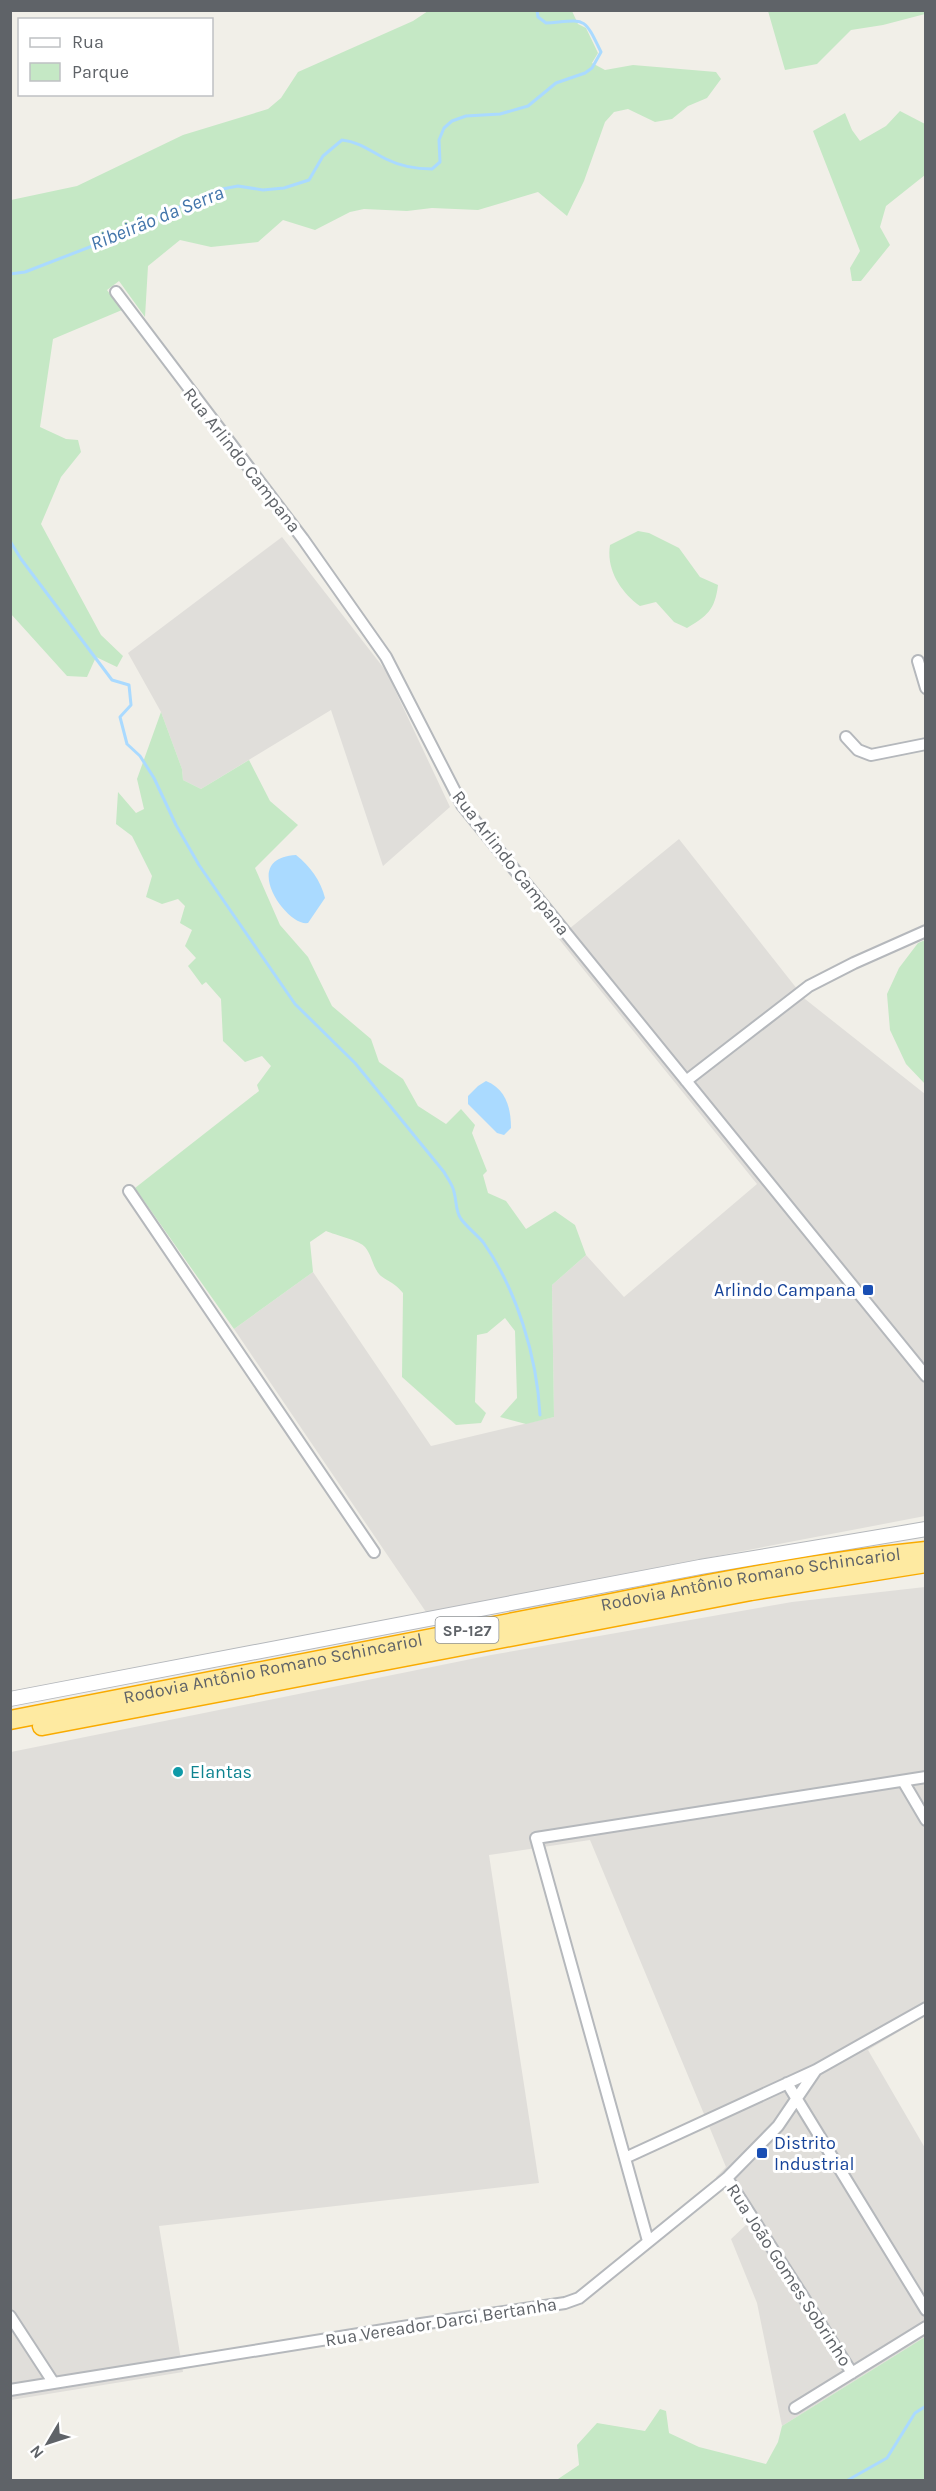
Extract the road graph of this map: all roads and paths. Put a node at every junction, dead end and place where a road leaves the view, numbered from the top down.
1 (116, 292) dead end
2 (918, 661) dead end
3 (926, 688) edge
4 (846, 737) dead end
5 (926, 744) edge
6 (926, 931) edge
7 (686, 1081) junction
8 (129, 1191) dead end
9 (926, 1376) edge
10 (925, 1529) edge
11 (926, 1551) edge
12 (374, 1552) dead end
13 (926, 1563) edge
14 (10, 1699) edge
15 (10, 1720) edge
16 (10, 1732) edge
17 (926, 1777) edge
18 (903, 1781) junction
19 (926, 1820) edge
20 (926, 2008) edge
21 (816, 2070) junction
22 (787, 2083) junction
23 (798, 2100) junction
24 (625, 2158) junction
25 (727, 2178) junction
26 (648, 2241) junction
27 (926, 2310) edge
28 (10, 2316) edge
29 (926, 2327) edge
30 (852, 2373) junction
31 (53, 2382) junction
32 (10, 2390) edge
33 (795, 2408) dead end

1 - 7 street, Rua Arlindo Campana
2 - 3 street
4 - 5 street
6 - 7 street
7 - 9 street, Rua Arlindo Campana
8 - 12 street
10 - 14 street
11 - 15 highway, Rodovia Antônio Romano Schincariol / SP-127
13 - 16 highway, Rodovia Antônio Romano Schincariol / SP-127
17 - 18 street
18 - 19 street
18 - 24 street
20 - 21 street, Rua Vereador Darci Bertanha
21 - 22 street, Rua Vereador Darci Bertanha
21 - 23 street, Rua Vereador Darci Bertanha
22 - 23 street
22 - 24 street, Rua Vereador Darci Bertanha
23 - 25 street, Rua Vereador Darci Bertanha
23 - 27 street
24 - 26 street
25 - 26 street, Rua Vereador Darci Bertanha
25 - 30 street, Rua João Gomes Sobrinho
26 - 31 street, Rua Vereador Darci Bertanha
28 - 31 street
29 - 30 street
30 - 33 street
31 - 32 street, Rua Vereador Darci Bertanha

